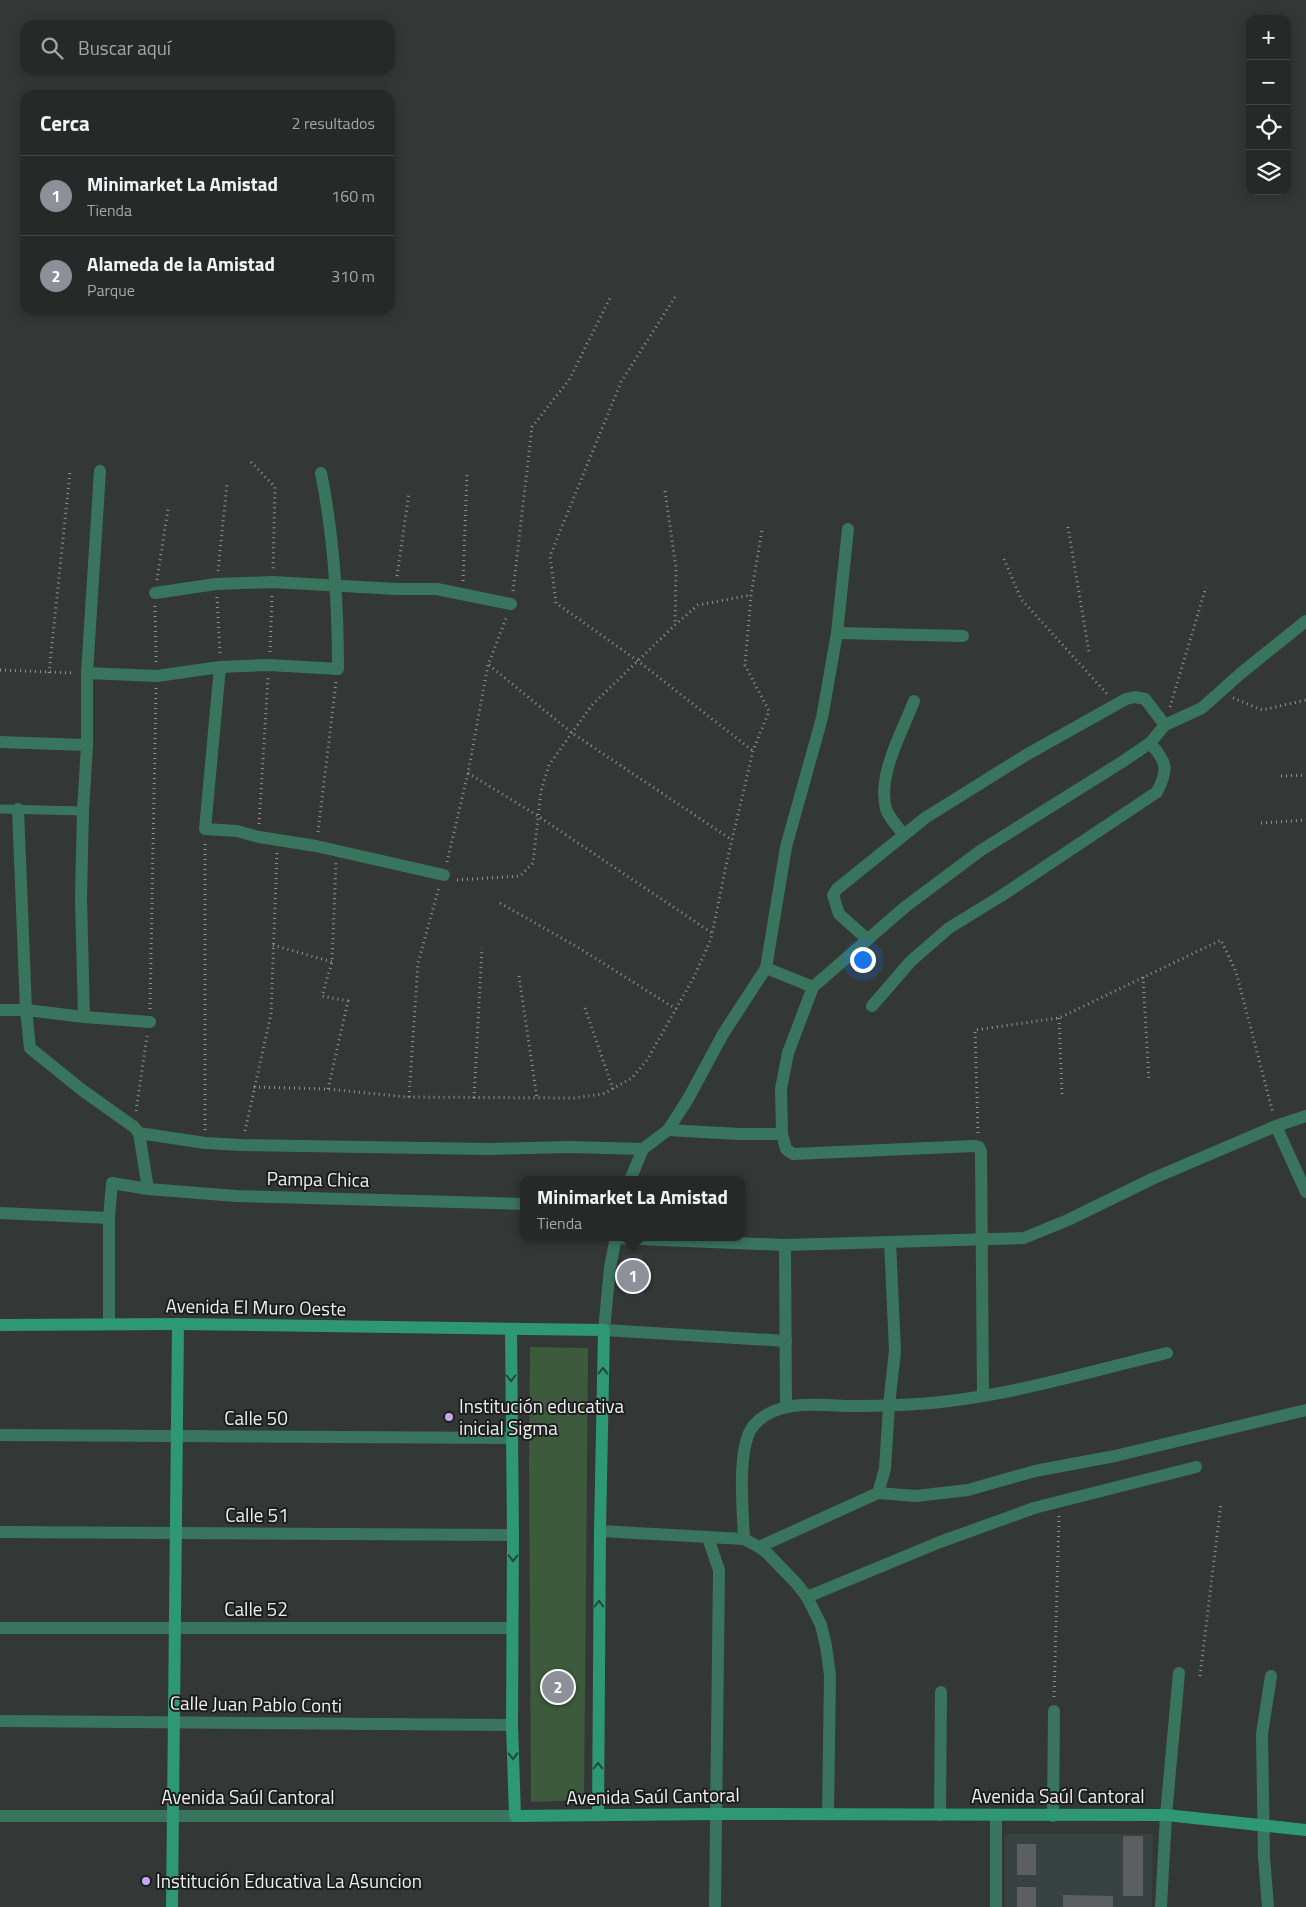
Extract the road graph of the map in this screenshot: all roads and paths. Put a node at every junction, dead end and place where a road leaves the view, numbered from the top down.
1 (611, 296) dead end
2 (675, 297) dead end
3 (252, 462) dead end
4 (70, 472) dead end
5 (100, 472) dead end
6 (321, 473) dead end
7 (467, 475) dead end
8 (665, 491) dead end
9 (410, 493) dead end
10 (1068, 527) dead end
11 (848, 529) dead end
12 (762, 530) dead end
13 (1004, 559) dead end
14 (273, 582) junction
15 (335, 585) junction
16 (1206, 587) dead end
17 (396, 589) junction
18 (155, 594) dead end
19 (462, 594) junction
20 (751, 595) junction
21 (511, 604) junction
22 (1306, 621) edge
23 (675, 624) junction
24 (837, 633) junction
25 (964, 636) dead end
26 (1088, 652) dead end
27 (638, 661) junction
28 (488, 665) junction
29 (269, 666) junction
30 (220, 667) junction
31 (338, 668) junction
32 (0, 670) edge
33 (49, 673) junction
34 (87, 673) junction
35 (157, 676) junction
36 (1220, 692) junction
37 (1306, 700) edge
38 (914, 701) dead end
39 (1117, 704) junction
40 (1165, 725) junction
41 (572, 733) junction
42 (0, 742) edge
43 (1150, 743) junction
44 (88, 745) junction
45 (753, 751) junction
46 (468, 773) junction
47 (1306, 775) edge
48 (1281, 776) dead end
49 (0, 809) edge
50 (18, 809) junction
51 (83, 811) junction
52 (538, 816) junction
53 (1306, 820) edge
54 (1261, 823) dead end
55 (206, 829) junction
56 (904, 835) junction
57 (259, 837) junction
58 (278, 840) junction
59 (732, 840) junction
60 (316, 846) junction
61 (337, 850) junction
62 (442, 878) junction
63 (500, 903) dead end
64 (712, 933) junction
65 (867, 940) junction
66 (273, 945) junction
67 (482, 948) dead end
68 (332, 962) junction
69 (766, 968) junction
70 (519, 976) dead end
71 (1143, 977) junction
72 (813, 988) junction
73 (872, 1006) dead end
74 (585, 1008) dead end
75 (676, 1009) junction
76 (0, 1010) edge
77 (26, 1010) junction
78 (84, 1017) junction
79 (1059, 1018) junction
80 (150, 1022) junction
81 (1149, 1081) dead end
82 (254, 1087) junction
83 (328, 1089) junction
84 (613, 1089) junction
85 (1062, 1094) dead end
86 (409, 1097) junction
87 (474, 1098) junction
88 (537, 1098) junction
89 (1306, 1116) edge
90 (1276, 1126) junction
91 (136, 1130) junction
92 (668, 1130) junction
93 (782, 1134) junction
94 (205, 1143) junction
95 (242, 1145) junction
96 (979, 1147) junction
97 (644, 1149) junction
98 (632, 1176) edge
99 (148, 1189) junction
100 (1306, 1192) edge
101 (520, 1204) edge
102 (0, 1213) edge
103 (109, 1218) junction
104 (983, 1240) junction
105 (615, 1241) edge
106 (688, 1241) edge
107 (890, 1242) junction
108 (785, 1245) junction
109 (109, 1324) junction
110 (178, 1324) junction
111 (0, 1325) edge
112 (511, 1330) junction
113 (604, 1330) junction
114 (786, 1341) junction
115 (1167, 1354) dead end
116 (983, 1396) junction
117 (889, 1405) junction
118 (786, 1407) junction
119 (1306, 1410) edge
120 (0, 1435) edge
121 (177, 1436) junction
122 (512, 1438) junction
123 (1196, 1467) dead end
124 (878, 1493) junction
125 (1059, 1502) junction
126 (1221, 1503) dead end
127 (600, 1531) junction
128 (0, 1532) edge
129 (176, 1533) junction
130 (513, 1535) junction
131 (708, 1538) junction
132 (744, 1539) junction
133 (759, 1546) junction
134 (807, 1597) junction
135 (0, 1628) edge
136 (175, 1628) junction
137 (512, 1628) junction
138 (1179, 1673) dead end
139 (1200, 1676) dead end
140 (1271, 1676) dead end
141 (942, 1692) dead end
142 (1054, 1710) joint
143 (0, 1721) edge
144 (174, 1722) junction
145 (512, 1726) junction
146 (717, 1814) junction
147 (828, 1814) junction
148 (598, 1815) junction
149 (940, 1815) junction
150 (996, 1815) junction
151 (1166, 1815) junction
152 (0, 1816) edge
153 (173, 1816) junction
154 (515, 1816) junction
155 (1053, 1816) junction
156 (1264, 1826) junction
157 (1306, 1830) edge
158 (172, 1907) edge
159 (715, 1907) edge
160 (996, 1907) edge
161 (1161, 1907) edge
162 (1268, 1907) edge

1 - 21 path
2 - 27 path
3 - 14 path
4 - 33 path
5 - 34 street
6 - 15 street
7 - 19 path
8 - 23 path
9 - 17 path
10 - 26 path
11 - 24 street
12 - 20 path
13 - 39 path
14 - 15 street
14 - 18 street
14 - 29 path
15 - 17 street
15 - 31 street
16 - 40 path
17 - 19 street
19 - 21 street
20 - 23 path
20 - 45 path
21 - 28 path
22 - 36 street
23 - 27 path
24 - 25 street
24 - 69 street
27 - 41 path
27 - 45 path
28 - 41 path
28 - 46 path
29 - 30 street
29 - 31 street
29 - 57 path
30 - 35 street
30 - 55 street
31 - 60 path
32 - 33 path
33 - 34 path
34 - 35 street
34 - 44 street
35 - 80 path
36 - 37 path
36 - 40 street
38 - 56 street
39 - 40 street
39 - 56 street
40 - 43 street
41 - 52 path
41 - 59 path
42 - 44 street
43 - 65 street
43 - 73 street
44 - 51 street
45 - 59 path
46 - 52 path
46 - 62 path
47 - 48 path
49 - 50 lane
50 - 51 lane
50 - 77 street
51 - 78 street
52 - 62 path
52 - 64 path
53 - 54 path
55 - 57 street
55 - 94 path
56 - 65 street
57 - 58 street
58 - 60 street
58 - 66 path
59 - 64 path
60 - 61 street
61 - 62 street
61 - 68 path
62 - 86 path
63 - 75 path
64 - 75 path
65 - 72 street
66 - 68 path
66 - 82 path
67 - 87 path
68 - 83 path
69 - 72 street
69 - 92 street
70 - 88 path
71 - 79 path
71 - 81 path
71 - 90 path
72 - 93 street
74 - 84 path
75 - 84 path
76 - 77 street
77 - 78 street
77 - 91 street
78 - 80 street
79 - 85 path
79 - 96 path
80 - 91 path
82 - 83 path
82 - 95 path
83 - 86 path
84 - 88 path
86 - 87 path
87 - 88 path
89 - 90 street
90 - 100 street
90 - 104 street
91 - 94 street
91 - 99 street
92 - 93 street
92 - 97 street
93 - 96 street
94 - 95 street
95 - 97 street
96 - 104 street
97 - 98 street
99 - 101 street, Pampa Chica
99 - 103 street, Pampa Chica
102 - 103 street
103 - 109 street
104 - 107 street
104 - 116 street
105 - 113 street
106 - 108 street
107 - 108 street
107 - 117 street
108 - 114 street
109 - 110 street, Avenida El Muro Oeste
109 - 111 street, Avenida El Muro Oeste
110 - 112 street, Avenida El Muro Oeste
110 - 121 street
112 - 113 street, Avenida El Muro Oeste
112 -> 122 street
113 - 114 street
127 -> 113 street
114 - 118 street
115 - 116 street
116 - 117 street
117 - 118 street
117 - 124 street
118 - 132 street
119 - 124 street
120 - 121 street, Calle 50
121 - 122 street, Calle 50
121 - 129 street
122 - 130 street
123 - 125 street
124 - 133 street
125 - 134 street
125 - 142 path
126 - 139 path
127 - 131 street
148 -> 127 street
128 - 129 street, Calle 51
129 - 130 street, Calle 51
129 - 136 street
130 -> 137 street
131 - 132 street
131 - 146 street
132 - 133 street
133 - 134 street
134 - 147 street
135 - 136 street, Calle 52
136 - 137 street, Calle 52
136 - 144 street
137 - 145 street
138 - 151 street
140 - 156 street
141 - 149 street
142 - 155 street
143 - 144 street, Calle Juan Pablo Conti
144 - 145 street, Calle Juan Pablo Conti
144 - 153 street
145 -> 154 street
146 - 147 street, Avenida Saúl Cantoral
146 - 148 street, Avenida Saúl Cantoral
146 - 159 street
147 - 149 street, Avenida Saúl Cantoral
148 - 154 street, Avenida Saúl Cantoral
149 - 150 street, Avenida Saúl Cantoral
150 - 155 street, Avenida Saúl Cantoral
150 - 160 street
151 - 155 street, Avenida Saúl Cantoral
151 - 156 street, Avenida Saúl Cantoral
151 - 161 street
152 - 153 street, Avenida Saúl Cantoral
153 - 154 street, Avenida Saúl Cantoral
153 - 158 street
156 - 157 street, Avenida Saúl Cantoral
156 - 162 street

